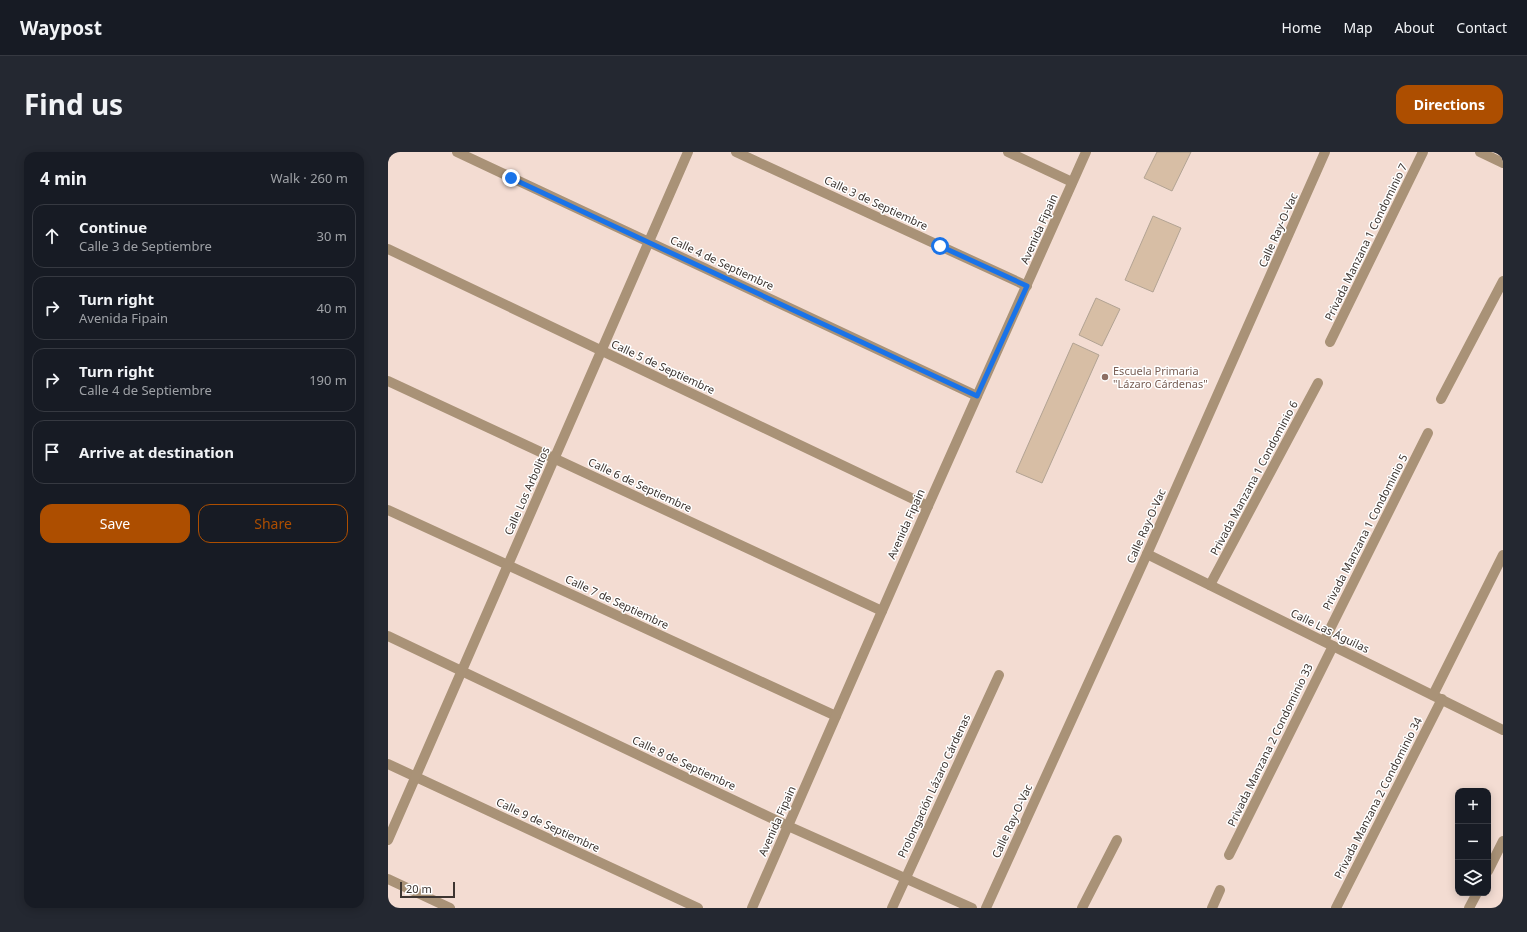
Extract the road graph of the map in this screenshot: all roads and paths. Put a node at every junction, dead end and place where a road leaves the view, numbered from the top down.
1 (457, 152) edge
2 (688, 152) edge
3 (736, 152) edge
4 (1008, 152) edge
5 (1086, 152) edge
6 (1326, 152) edge
7 (1423, 152) edge
8 (1480, 152) edge
9 (1503, 163) edge
10 (1072, 182) junction
11 (648, 242) junction
12 (388, 249) edge
13 (1503, 281) edge
14 (1027, 286) junction
15 (1330, 342) dead end
16 (601, 351) junction
17 (388, 380) edge
18 (1318, 383) dead end
19 (977, 396) junction
20 (1441, 399) dead end
21 (1428, 433) dead end
22 (554, 458) junction
23 (928, 506) junction
24 (388, 510) edge
25 (1147, 554) junction
26 (1503, 555) edge
27 (508, 565) junction
28 (1210, 585) junction
29 (882, 611) junction
30 (388, 636) edge
31 (1328, 644) junction
32 (462, 670) junction
33 (999, 675) dead end
34 (1438, 697) junction
35 (836, 716) junction
36 (1503, 730) edge
37 (388, 764) edge
38 (415, 777) junction
39 (788, 826) junction
40 (388, 840) edge
41 (1117, 840) dead end
42 (1503, 841) edge
43 (1229, 855) dead end
44 (1491, 865) edge
45 (905, 877) junction
46 (388, 879) edge
47 (1220, 890) dead end
48 (1475, 896) edge
49 (450, 908) edge
50 (698, 908) edge
51 (752, 908) edge
52 (892, 908) edge
53 (972, 908) edge
54 (986, 908) edge
55 (1082, 908) edge
56 (1212, 908) edge
57 (1336, 908) edge
58 (1469, 908) edge

1 - 11 street, Calle 4 de Septiembre
2 - 11 street, Calle Los Arbolitos
3 - 14 street, Calle 3 de Septiembre
4 - 10 street
5 - 10 street, Avenida Fipain
6 - 25 street, Calle Ray-O-Vac
7 - 15 street, Privada Manzana 1 Condominio 7
8 - 9 street
10 - 14 street, Avenida Fipain
11 - 16 street, Calle Los Arbolitos
11 - 19 street, Calle 4 de Septiembre
12 - 16 street, Calle 5 de Septiembre
13 - 20 street
14 - 19 street, Avenida Fipain
16 - 22 street, Calle Los Arbolitos
16 - 23 street, Calle 5 de Septiembre
17 - 22 street, Calle 6 de Septiembre
18 - 28 street, Privada Manzana 1 Condominio 6
19 - 23 street, Avenida Fipain
21 - 31 street, Privada Manzana 1 Condominio 5
22 - 27 street, Calle Los Arbolitos
22 - 29 street, Calle 6 de Septiembre
23 - 29 street, Avenida Fipain
24 - 27 street, Calle 7 de Septiembre
25 - 28 street, Calle Las Águilas
25 - 54 street, Calle Ray-O-Vac
26 - 34 street, Privada Manzana 2 Condominio 34
27 - 32 street, Calle Los Arbolitos
27 - 35 street, Calle 7 de Septiembre
28 - 31 street, Calle Las Águilas
29 - 35 street, Avenida Fipain
30 - 32 street, Calle 8 de Septiembre
31 - 34 street, Calle Las Águilas
31 - 43 street, Privada Manzana 2 Condominio 33
32 - 38 street, Calle Los Arbolitos
32 - 39 street, Calle 8 de Septiembre
33 - 45 street, Prolongación Lázaro Cárdenas
34 - 36 street, Calle Las Águilas
34 - 57 street, Privada Manzana 2 Condominio 34
35 - 39 street, Avenida Fipain
37 - 38 street, Calle 9 de Septiembre
38 - 40 street, Calle Los Arbolitos
38 - 50 street, Calle 9 de Septiembre
39 - 45 street, Calle 8 de Septiembre
39 - 51 street, Avenida Fipain
41 - 55 street
42 - 44 street
45 - 52 street, Prolongación Lázaro Cárdenas
45 - 53 street, Calle 8 de Septiembre
46 - 49 street
47 - 56 street
48 - 58 street

